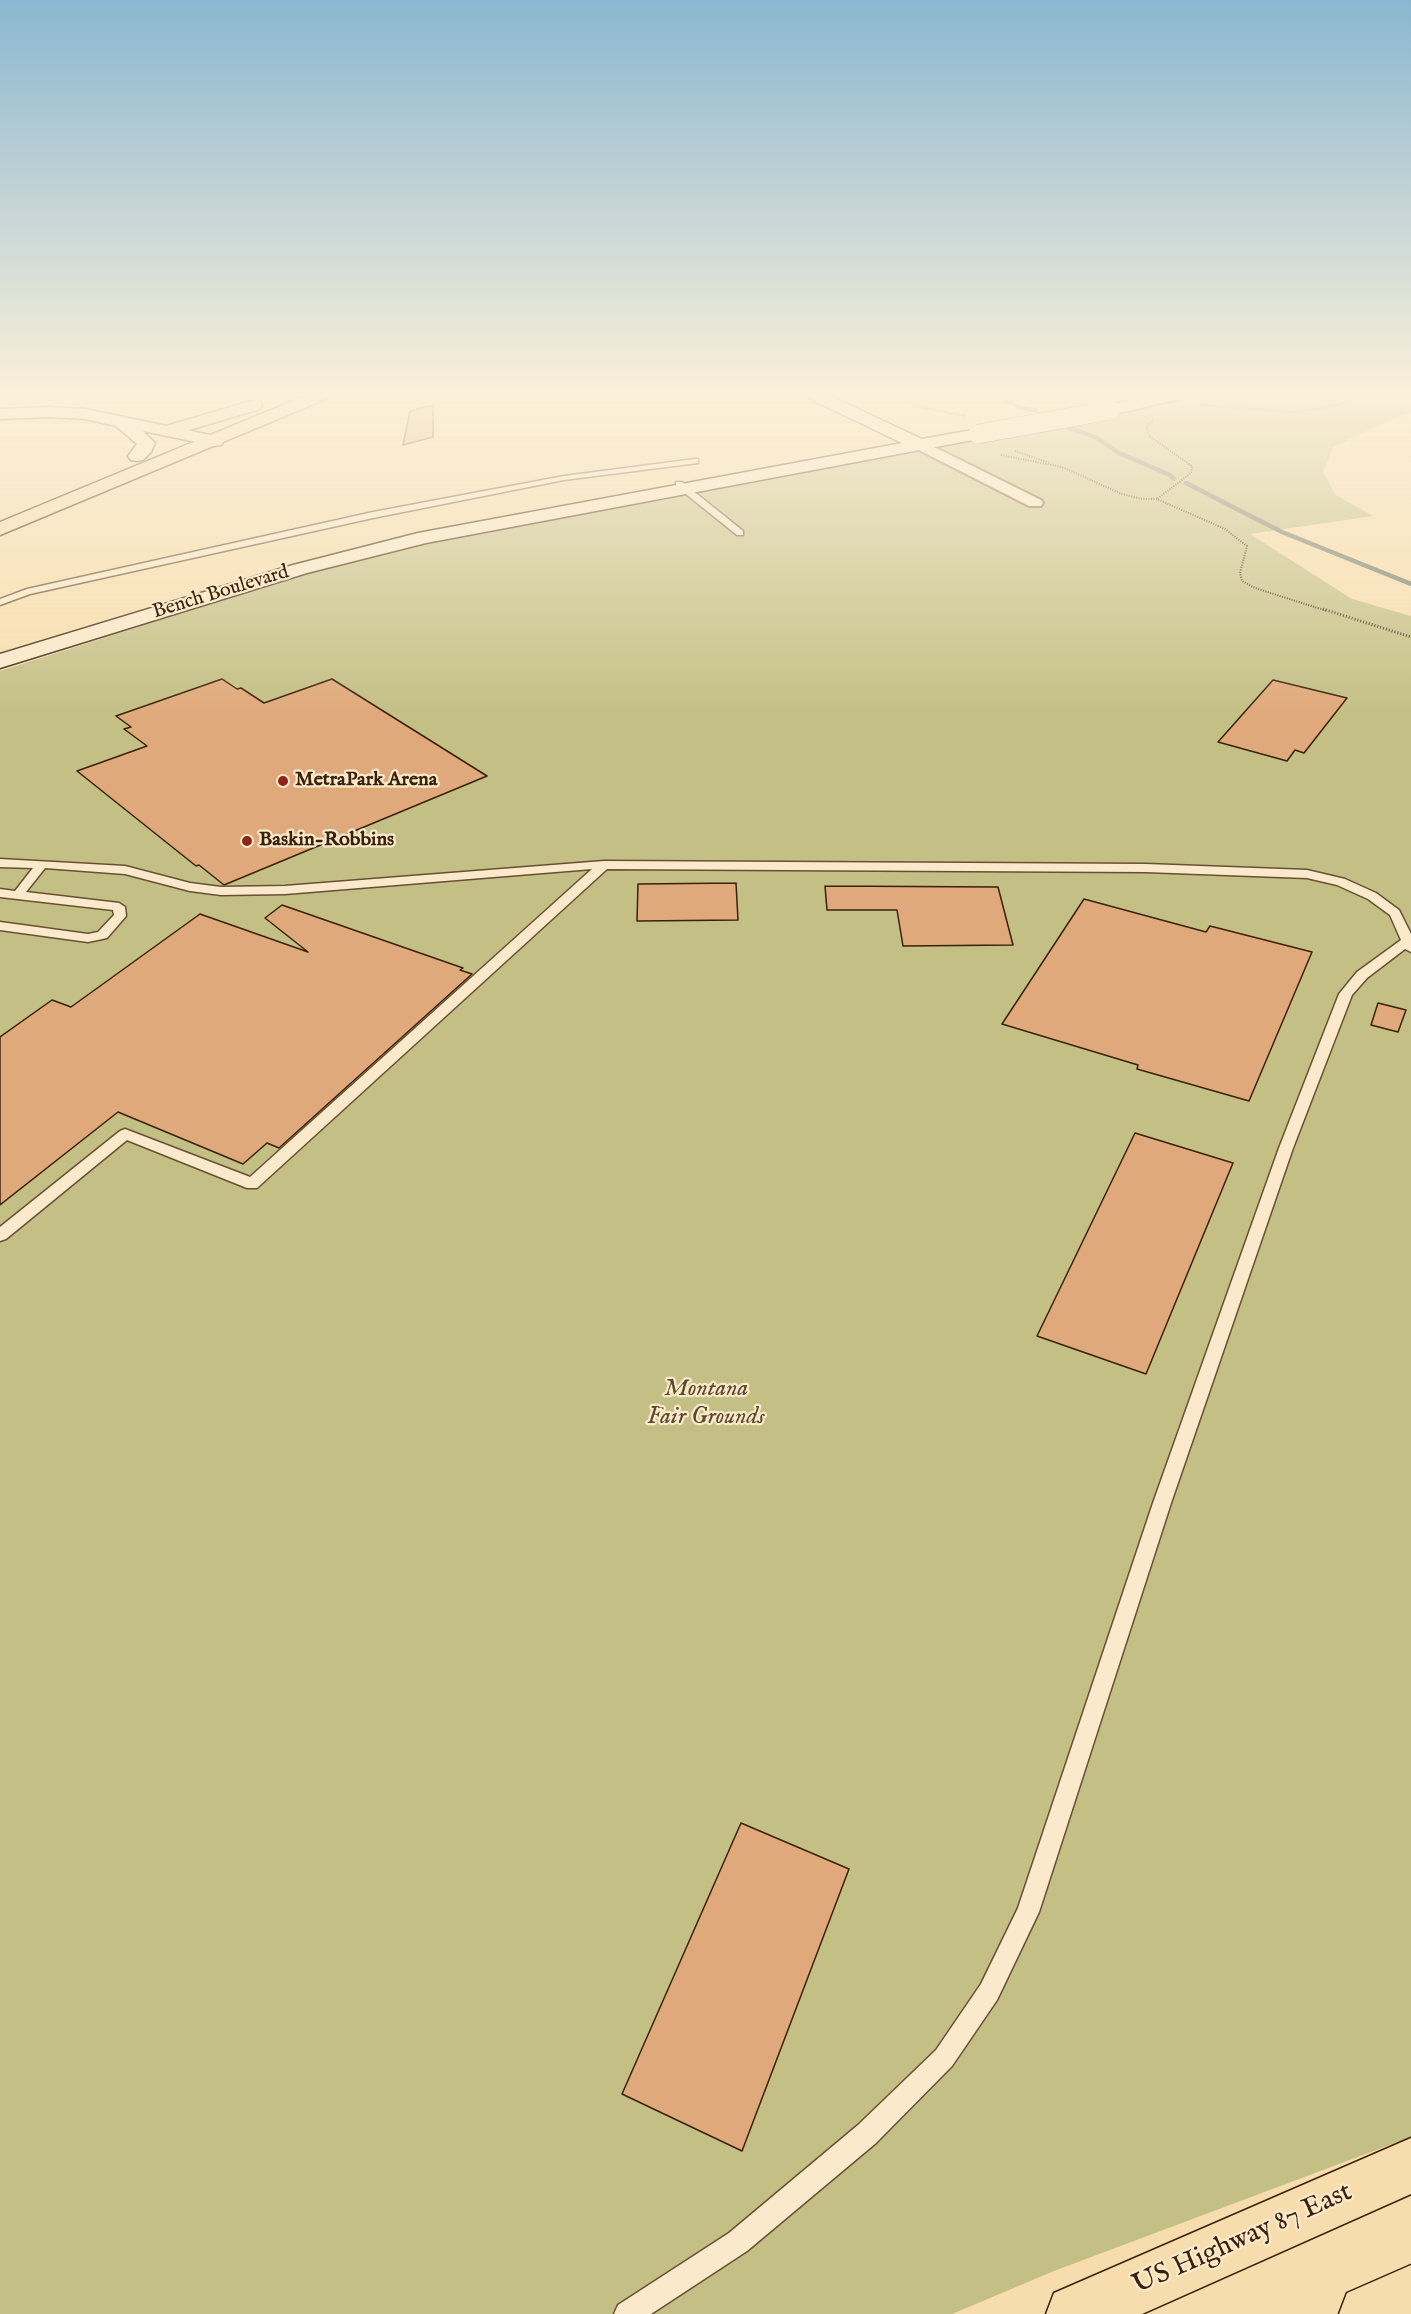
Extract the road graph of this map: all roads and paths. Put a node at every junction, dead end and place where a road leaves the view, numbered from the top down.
1 (25, 501) edge
2 (68, 501) edge
3 (445, 501) edge
4 (590, 501) edge
5 (604, 501) edge
6 (700, 501) edge
7 (1031, 501) edge
8 (1162, 501) edge
9 (1035, 503) dead end
10 (0, 511) edge
11 (0, 529) edge
12 (740, 533) dead end
13 (0, 602) edge
14 (1411, 637) edge
15 (0, 653) edge
16 (0, 661) edge
17 (0, 863) edge
18 (41, 865) junction
19 (604, 866) junction
20 (0, 893) edge
21 (18, 895) junction
22 (0, 926) edge
23 (1409, 945) edge
24 (1, 1233) edge
25 (1411, 2166) edge
26 (1411, 2294) edge
27 (627, 2314) edge
28 (1075, 2314) edge
29 (1368, 2314) edge

1 - 10 highway
2 - 11 highway
3 - 13 lane
4 - 15 main road
5 - 16 main road, Bench Boulevard
6 - 12 lane
7 - 9 street
8 - 14 path
17 - 18 lane
18 - 19 lane
18 - 21 lane
19 - 23 lane
19 - 24 lane
20 - 21 lane
21 - 22 lane
23 - 27 lane
25 - 28 highway, US Highway 87 East
26 - 29 highway

